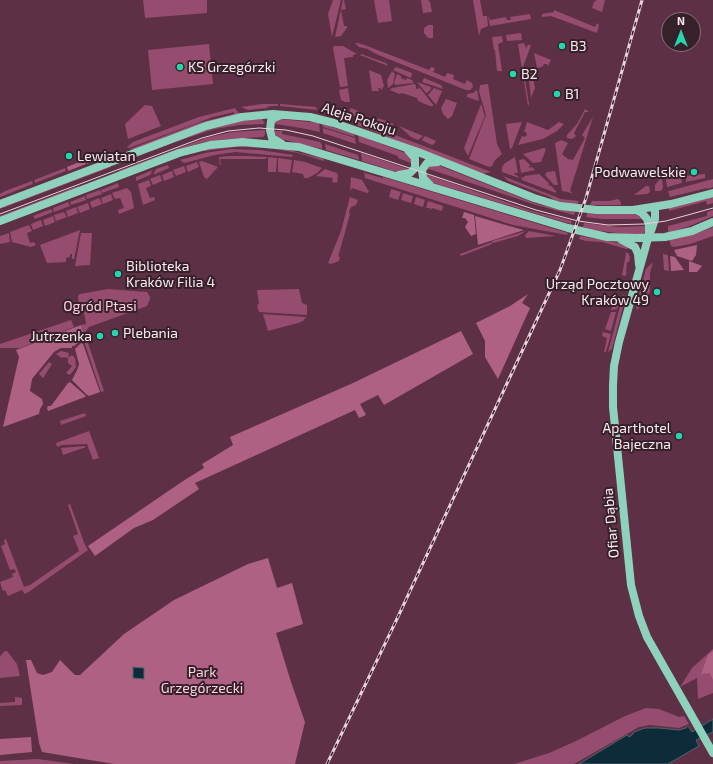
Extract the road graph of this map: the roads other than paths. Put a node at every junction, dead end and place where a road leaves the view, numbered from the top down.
1 (290, 114) junction
2 (288, 145) junction
3 (402, 147) junction
4 (448, 165) junction
5 (390, 174) junction
6 (438, 189) junction
7 (713, 193) edge
8 (0, 204) edge
9 (655, 207) junction
10 (633, 210) junction
11 (0, 221) edge
12 (713, 222) edge
13 (607, 236) junction
14 (649, 236) junction
15 (638, 273) junction
16 (713, 753) edge

1 - 2 main road
1 - 3 main road, Aleja Pokoju
1 - 8 main road, Aleja Pokoju
2 - 5 main road
2 - 11 main road
3 - 4 main road, Aleja Pokoju
3 - 5 main road
4 - 6 main road
4 - 10 main road, Aleja Pokoju
5 - 6 main road
6 - 13 main road
7 - 9 main road, Aleja Pokoju
9 - 10 main road, Aleja Pokoju
9 - 14 main road, Ofiar Dąbia
10 - 14 main road, Ofiar Dąbia
12 - 14 main road
13 - 14 main road
13 - 15 main road, Ofiar Dąbia
14 - 15 main road, Ofiar Dąbia
15 - 16 main road, Ofiar Dąbia

